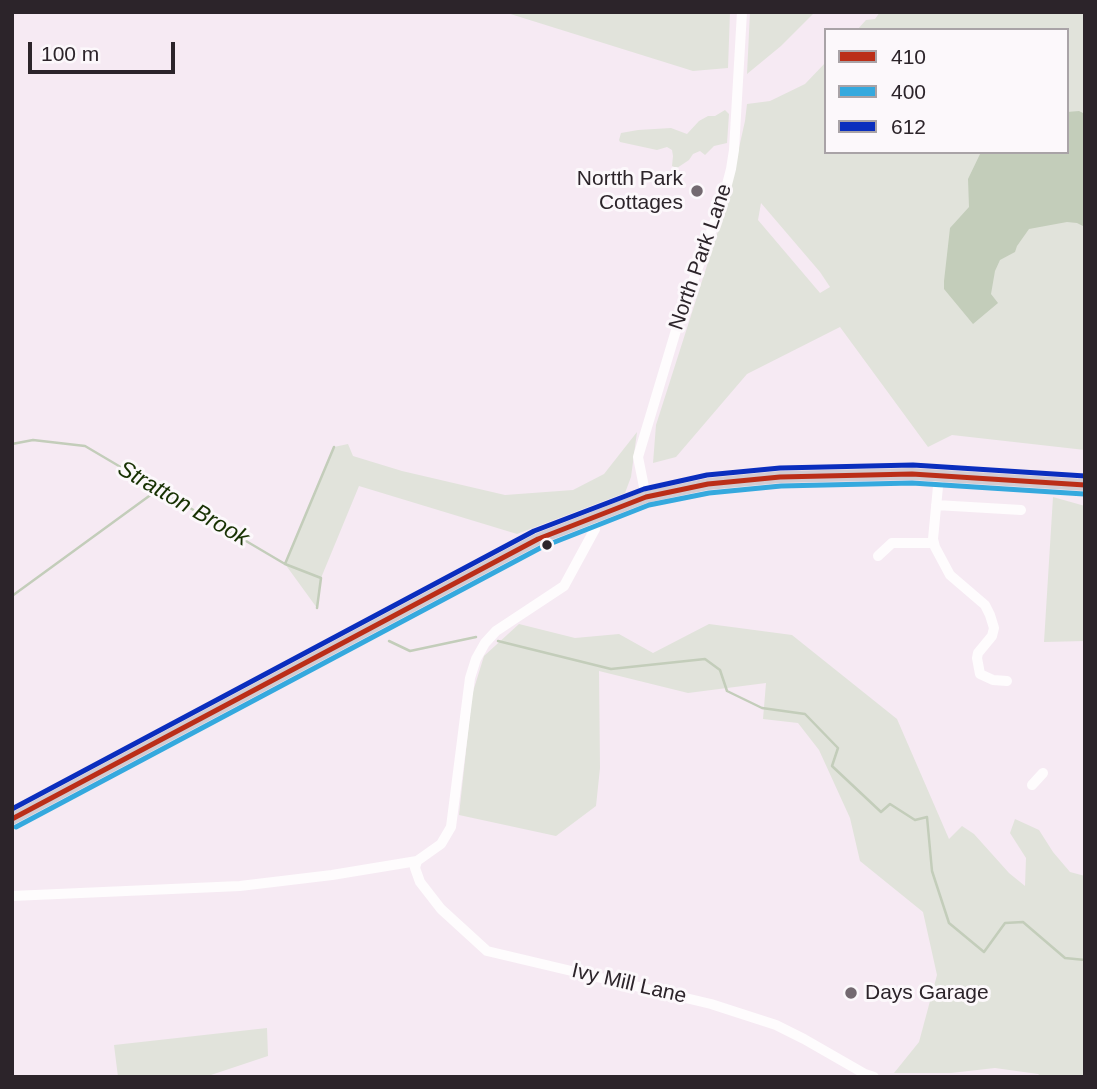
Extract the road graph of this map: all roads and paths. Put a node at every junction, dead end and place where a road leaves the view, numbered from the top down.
1 (741, 12) edge
2 (939, 476) junction
3 (1085, 485) edge
4 (646, 497) junction
5 (936, 505) junction
6 (1021, 510) dead end
7 (591, 517) junction
8 (934, 543) junction
9 (878, 556) dead end
10 (1007, 681) dead end
11 (1043, 773) dead end
12 (1032, 785) dead end
13 (12, 819) edge
14 (417, 861) junction
15 (12, 896) edge
16 (874, 1077) edge

1 - 4 street, North Park Lane
2 - 3 main road
2 - 4 main road
2 - 5 street
4 - 7 main road
5 - 6 street
5 - 8 street
7 - 13 main road
7 - 14 street
8 - 9 street
8 - 10 street
11 - 12 street
14 - 15 street
14 - 16 street, Ivy Mill Lane

